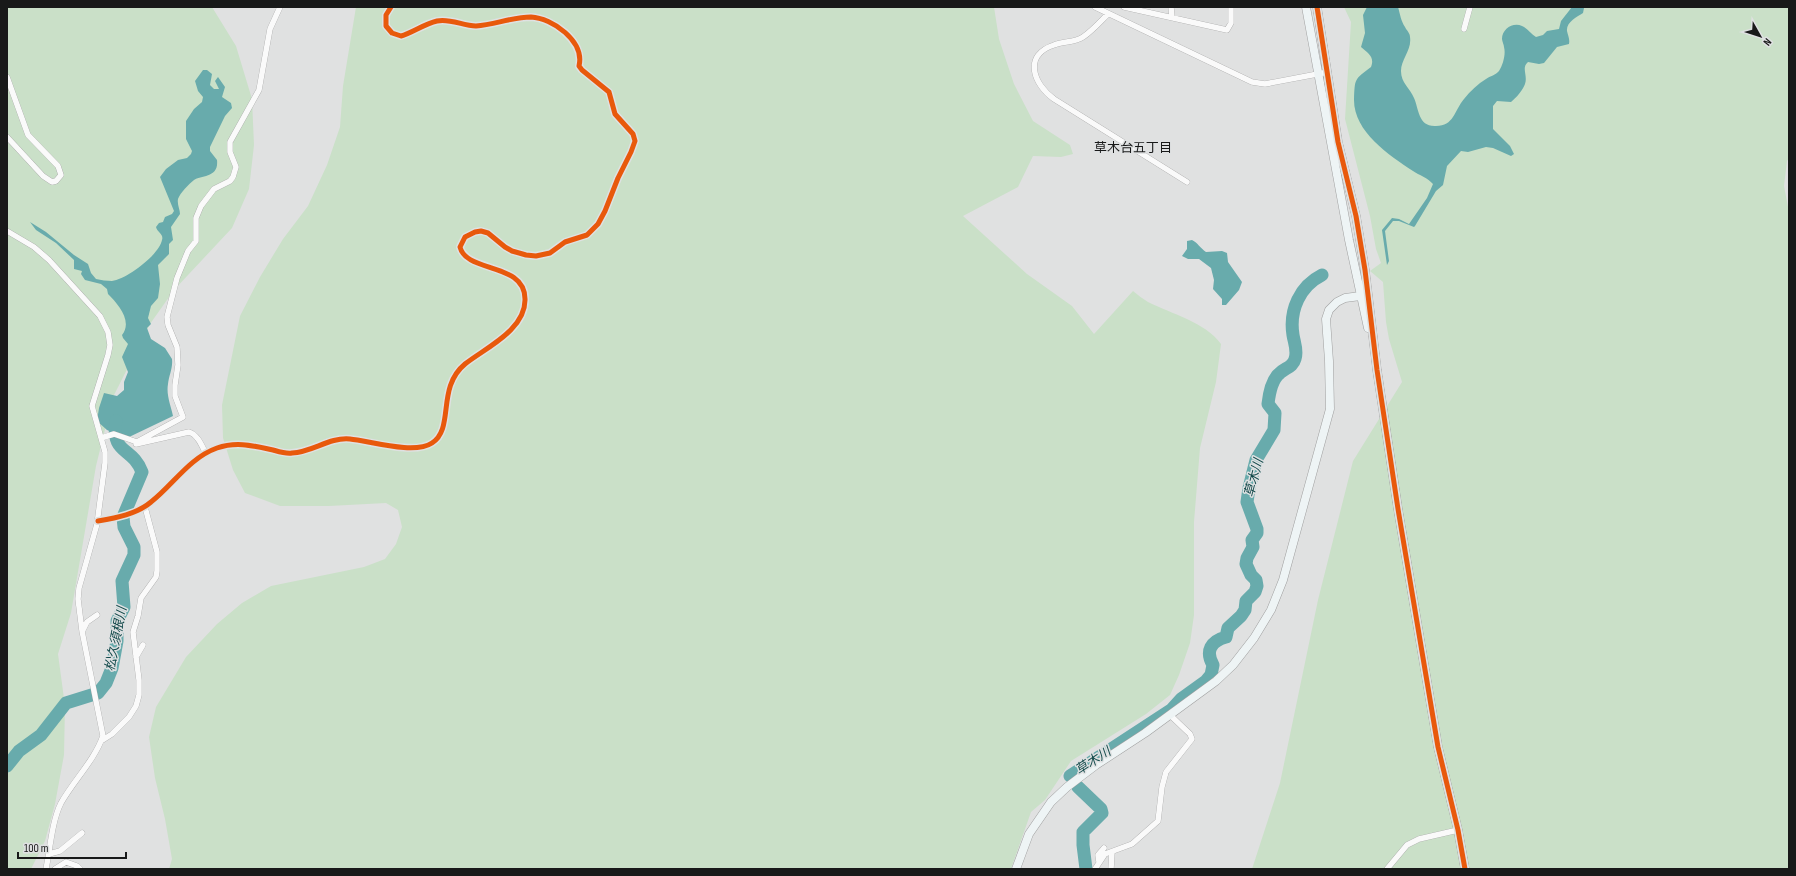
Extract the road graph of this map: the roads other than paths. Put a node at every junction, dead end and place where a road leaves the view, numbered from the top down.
1 (280, 7) edge
2 (391, 7) edge
3 (1095, 7) edge
4 (1124, 7) edge
5 (1171, 7) edge
6 (1231, 7) edge
7 (1306, 7) edge
8 (1317, 7) edge
9 (1470, 7) edge
10 (1108, 14) junction
11 (1172, 17) junction
12 (1464, 29) dead end
13 (1328, 72) junction
14 (1319, 74) junction
15 (7, 77) edge
16 (7, 138) edge
17 (1186, 182) dead end
18 (7, 231) edge
19 (1364, 295) junction
20 (102, 438) junction
21 (135, 442) junction
22 (206, 454) junction
23 (145, 507) junction
24 (98, 521) junction
25 (97, 615) dead end
26 (82, 630) junction
27 (143, 645) dead end
28 (136, 657) junction
29 (1170, 715) junction
30 (101, 742) junction
31 (1458, 830) junction
32 (82, 833) dead end
33 (1104, 848) dead end
34 (1112, 852) junction
35 (49, 854) junction
36 (1099, 862) junction
37 (46, 869) edge
38 (55, 869) edge
39 (80, 869) edge
40 (1016, 869) edge
41 (1095, 869) edge
42 (1111, 869) edge
43 (1387, 869) edge
44 (1465, 869) edge

1 - 21 street
2 - 22 street
3 - 10 street
4 - 11 street
5 - 11 street
6 - 11 street
7 - 14 street
8 - 13 street
9 - 12 street
10 - 14 street
10 - 17 street
13 - 14 street
13 - 19 street
14 - 19 street
15 - 16 street
18 - 20 street
19 - 29 street
19 - 31 street
20 - 21 street
20 - 24 street
21 - 22 street
22 - 23 street
23 - 24 street
23 - 28 street
24 - 26 street
25 - 26 street
26 - 30 street
27 - 28 street
28 - 30 street
29 - 34 street
29 - 40 street
30 - 35 street
31 - 43 street
31 - 44 street
32 - 35 street
33 - 36 street
34 - 36 street
34 - 42 street
35 - 37 street
36 - 41 street
38 - 39 street

